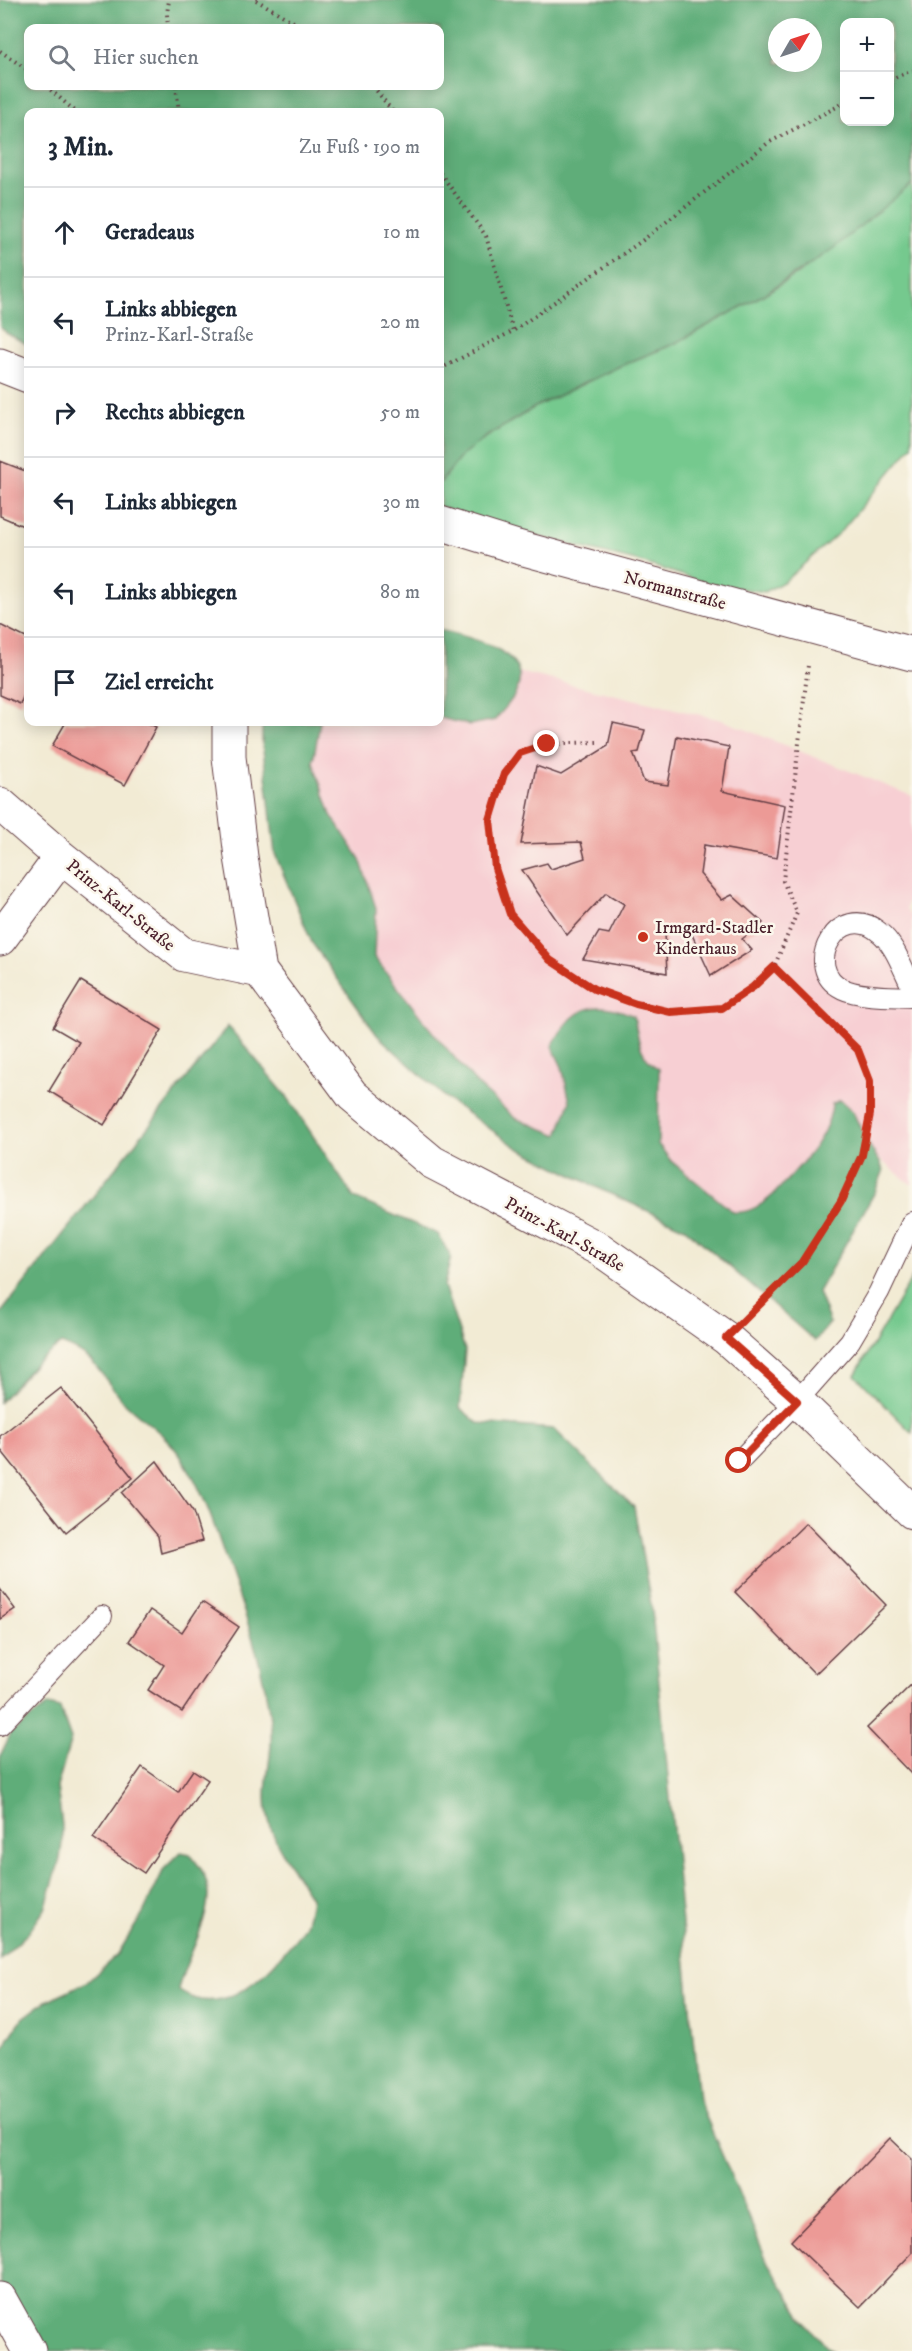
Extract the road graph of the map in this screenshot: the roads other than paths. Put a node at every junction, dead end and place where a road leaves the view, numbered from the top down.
1 (0, 365) edge
2 (24, 374) edge
3 (444, 524) edge
4 (912, 654) edge
5 (229, 726) edge
6 (0, 804) edge
7 (61, 857) junction
8 (0, 939) edge
9 (260, 971) junction
10 (912, 987) edge
11 (912, 997) edge
12 (912, 1222) edge
13 (797, 1401) junction
14 (739, 1461) dead end
15 (912, 1512) edge
16 (102, 1616) dead end
17 (0, 1725) edge
18 (0, 2299) edge
19 (29, 2351) edge

1 - 2 street
3 - 4 street, Normanstraße
5 - 9 street, Prinz-Karl-Straße
6 - 7 street, Prinz-Karl-Straße
7 - 8 street
7 - 9 street, Prinz-Karl-Straße
9 - 13 street, Prinz-Karl-Straße
10 - 11 lane
12 - 13 lane
13 - 14 lane
13 - 15 street, Prinz-Karl-Straße
16 - 17 lane
18 - 19 street

